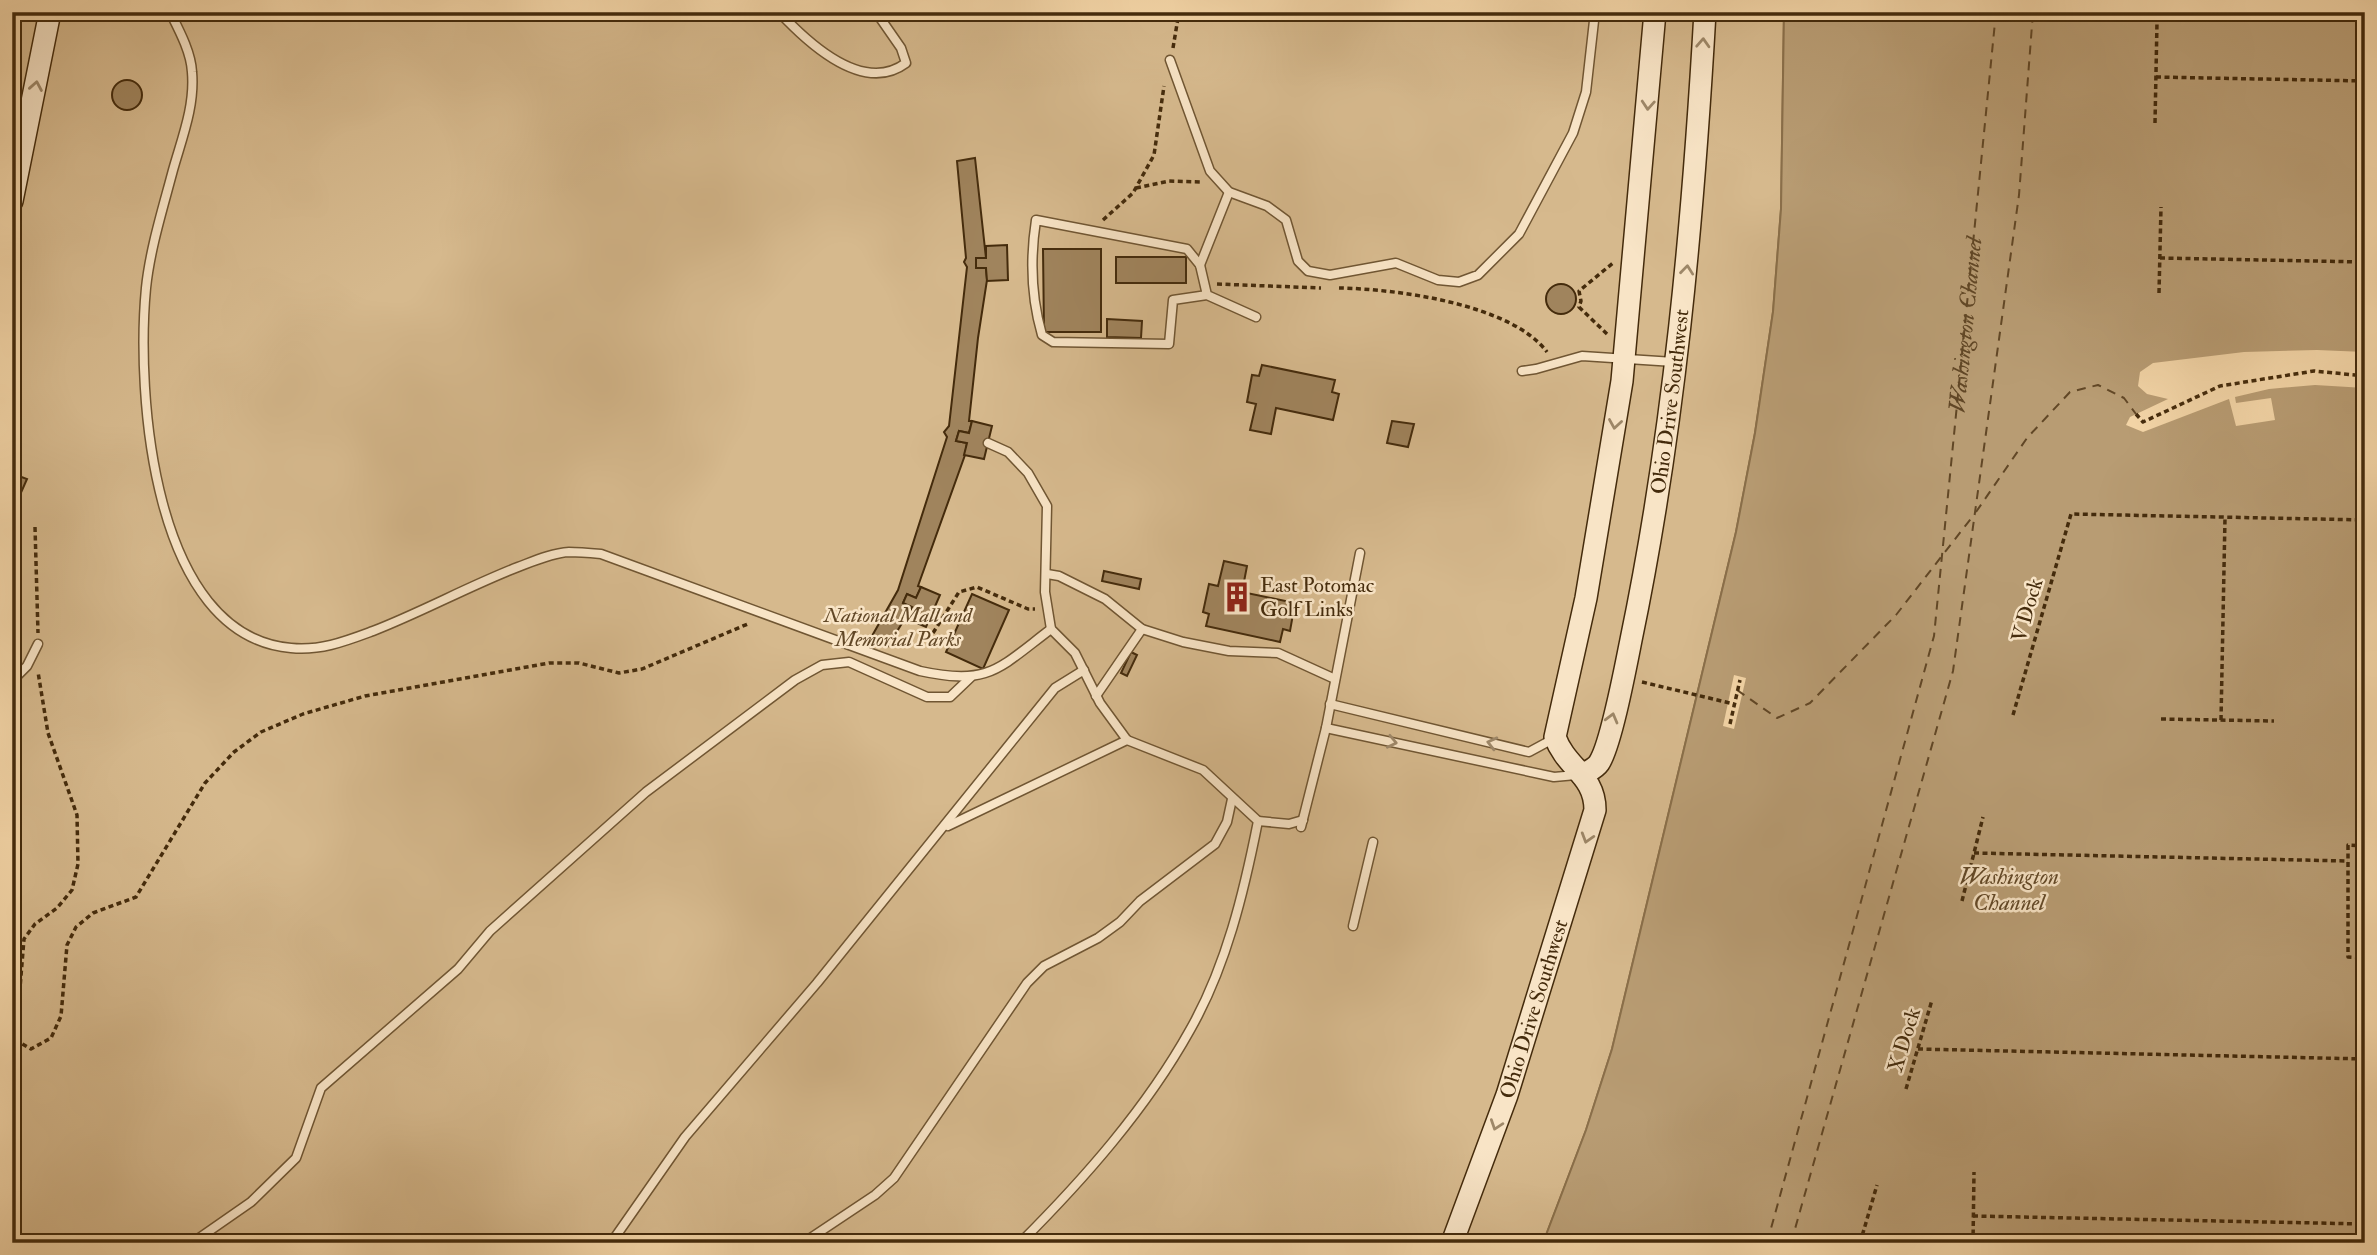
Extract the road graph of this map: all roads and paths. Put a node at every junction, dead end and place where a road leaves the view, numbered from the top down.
1 (50, 12) edge
2 (170, 12) edge
3 (779, 12) edge
4 (876, 12) edge
5 (1179, 12) edge
6 (1595, 12) edge
7 (1655, 12) edge
8 (1705, 12) edge
9 (2157, 22) dead end
10 (1170, 60) junction
11 (2156, 77) junction
12 (2365, 82) edge
13 (2155, 123) dead end
14 (1221, 183) junction
15 (1136, 188) junction
16 (1229, 192) junction
17 (12, 201) edge
18 (2161, 207) dead end
19 (1094, 229) junction
20 (2160, 258) junction
21 (1616, 260) dead end
22 (2365, 262) edge
23 (1200, 265) junction
24 (1205, 283) junction
25 (1324, 288) dead end
26 (1336, 288) dead end
27 (2159, 293) dead end
28 (1207, 295) junction
29 (1256, 317) dead end
30 (1611, 337) dead end
31 (1624, 357) junction
32 (1677, 362) junction
33 (1555, 363) junction
34 (1522, 371) dead end
35 (2365, 376) edge
36 (2136, 414) dead end
37 (988, 443) dead end
38 (2225, 517) junction
39 (2365, 520) edge
40 (35, 527) dead end
41 (1360, 553) dead end
42 (1047, 574) junction
43 (1048, 609) junction
44 (776, 617) junction
45 (1051, 629) junction
46 (1142, 629) junction
47 (933, 633) dead end
48 (38, 644) junction
49 (1084, 670) junction
50 (971, 677) junction
51 (1623, 677) junction
52 (1335, 678) junction
53 (1740, 680) dead end
54 (12, 681) edge
55 (1096, 696) junction
56 (1330, 704) junction
57 (1734, 704) junction
58 (2013, 715) dead end
59 (2161, 719) dead end
60 (2221, 720) junction
61 (2274, 721) dead end
62 (1730, 724) dead end
63 (1326, 728) junction
64 (1555, 737) junction
65 (1127, 740) junction
66 (1582, 775) junction
67 (1232, 799) junction
68 (1983, 817) dead end
69 (1258, 821) junction
70 (945, 827) junction
71 (1373, 842) dead end
72 (2365, 846) edge
73 (1974, 853) junction
74 (2348, 861) junction
75 (1962, 901) dead end
76 (1353, 926) dead end
77 (2365, 958) edge
78 (1933, 1000) dead end
79 (12, 1017) edge
80 (12, 1032) edge
81 (1918, 1049) junction
82 (2365, 1059) edge
83 (1906, 1089) dead end
84 (1974, 1172) dead end
85 (1877, 1185) dead end
86 (1973, 1216) junction
87 (2365, 1224) edge
88 (192, 1243) edge
89 (611, 1243) edge
90 (803, 1243) edge
91 (1020, 1243) edge
92 (1452, 1243) edge
93 (1860, 1243) edge
94 (1973, 1243) edge

17 -> 1 street
2 - 44 lane
3 - 4 lane
5 - 10 path
6 - 16 lane
7 -> 31 street
32 -> 8 street, Ohio Drive Southwest
9 - 11 path
10 - 14 lane
10 - 15 path
11 - 12 path
11 - 13 path
14 - 15 path
14 - 16 lane
15 - 19 path
16 - 23 lane
18 - 20 path
19 - 23 lane
19 - 28 lane
20 - 22 path
20 - 27 path
21 - 30 path
23 - 24 lane
24 - 25 path
24 - 28 lane
26 - 33 path
28 - 29 lane
31 - 32 lane
31 - 33 lane
31 -> 64 street
32 - 51 street, Ohio Drive Southwest
33 - 34 lane
35 - 36 path
37 - 42 lane
38 - 39 path
38 - 58 path, V Dock
38 - 60 path
40 - 48 path
41 - 52 lane
42 - 43 lane
42 - 46 lane
43 - 45 lane
43 - 47 path
44 - 50 lane
44 - 80 path
45 - 49 lane
45 - 50 lane
46 - 52 lane
46 - 55 lane
48 - 54 lane
48 - 79 path
49 - 55 lane
49 - 70 lane
50 - 88 lane
51 - 57 path
66 -> 51 street, Ohio Drive Southwest
52 - 56 lane
53 - 57 path
55 - 65 lane
56 - 63 lane
64 -> 56 lane
57 - 62 path
59 - 60 path
60 - 61 path
63 -> 66 lane
63 - 69 lane
64 - 66 street, Ohio Drive Southwest
65 - 67 lane
65 - 70 lane
66 -> 92 street, Ohio Drive Southwest
67 - 69 lane
67 - 90 lane
68 - 73 path
69 - 91 lane
70 - 89 lane
71 - 76 lane
72 - 74 path
73 - 74 path
73 - 75 path
74 - 77 path
78 - 81 path, X Dock
81 - 82 path
81 - 83 path, X Dock
84 - 86 path
85 - 93 path
86 - 87 path
86 - 94 path

